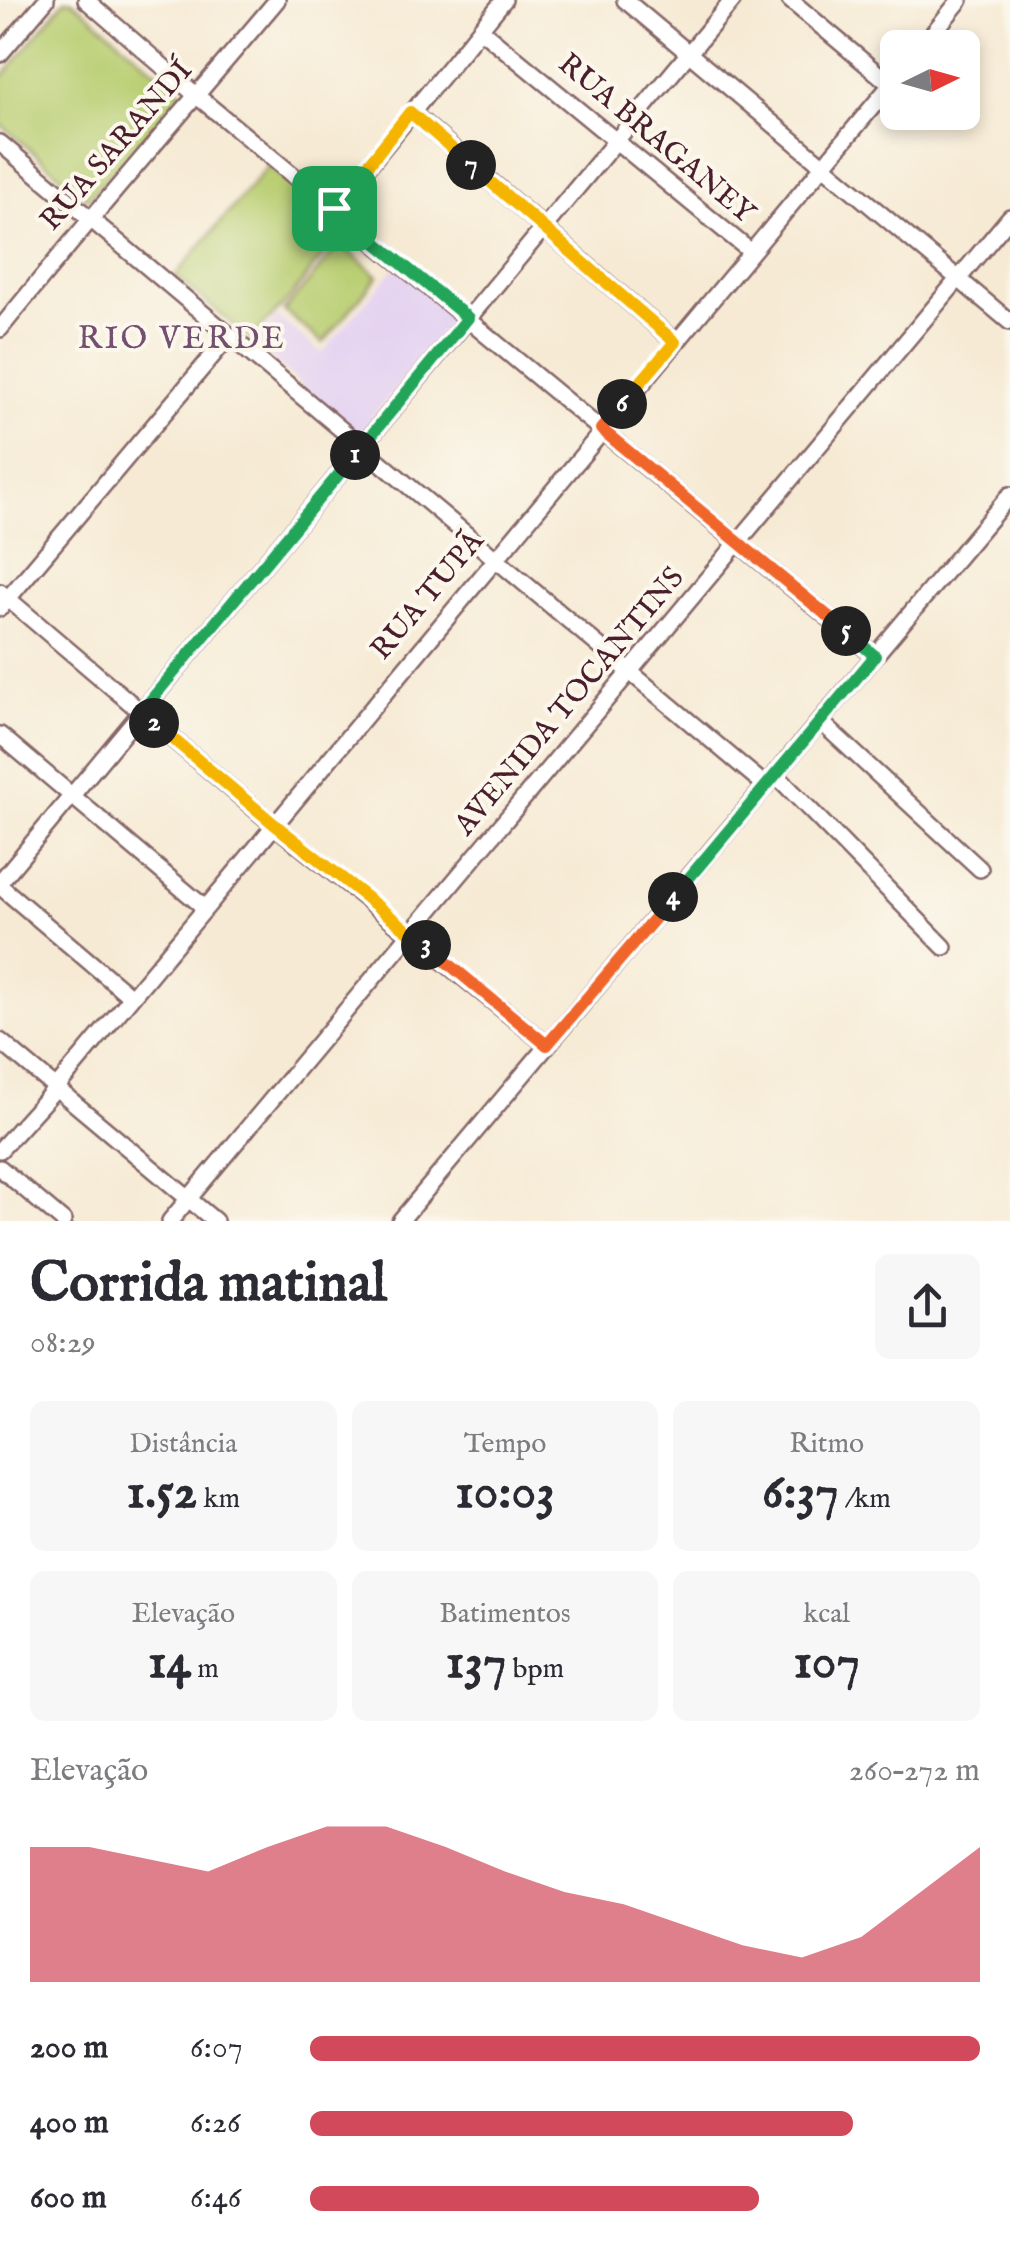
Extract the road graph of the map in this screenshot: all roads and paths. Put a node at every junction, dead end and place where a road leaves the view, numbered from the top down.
1 (46, 0) edge
2 (86, 0) edge
3 (277, 0) edge
4 (504, 0) edge
5 (625, 0) edge
6 (733, 0) edge
7 (790, 0) edge
8 (957, 1) edge
9 (481, 30) junction
10 (935, 30) edge
11 (0, 54) edge
12 (688, 54) junction
13 (880, 69) edge
14 (197, 96) junction
15 (880, 97) edge
16 (410, 112) junction
17 (616, 140) junction
18 (0, 143) edge
19 (822, 166) junction
20 (334, 208) junction
21 (1010, 217) edge
22 (88, 218) junction
23 (542, 228) junction
24 (750, 252) junction
25 (958, 280) junction
26 (468, 318) junction
27 (1010, 322) edge
28 (0, 328) edge
29 (230, 335) junction
30 (675, 342) junction
31 (601, 429) junction
32 (362, 446) junction
33 (1010, 495) edge
34 (740, 541) junction
35 (495, 559) junction
36 (3, 600) edge
37 (875, 656) junction
38 (631, 672) junction
39 (141, 712) junction
40 (820, 721) junction
41 (0, 735) edge
42 (771, 780) junction
43 (72, 796) junction
44 (274, 824) junction
45 (980, 868) dead end
46 (0, 884) edge
47 (205, 908) junction
48 (413, 934) junction
49 (944, 947) dead end
50 (131, 996) junction
51 (0, 1040) edge
52 (547, 1045) junction
53 (56, 1088) junction
54 (0, 1150) edge
55 (0, 1168) edge
56 (189, 1199) junction
57 (63, 1221) edge
58 (170, 1221) edge
59 (215, 1221) edge
60 (400, 1221) edge

1 - 11 street
2 - 14 street
3 - 14 street, RUA SARANDÍ
4 - 9 street
5 - 12 street
6 - 12 street
7 - 13 street
8 - 10 street
9 - 16 street
9 - 17 street, RUA BRAGANEY
12 - 17 street
12 - 19 street
14 - 20 street
14 - 22 street, RUA SARANDÍ
15 - 19 street, RUA TUPÃ
16 - 20 street
16 - 23 street
17 - 23 street
17 - 24 street, RUA BRAGANEY
18 - 22 street
19 - 24 street, RUA TUPÃ
19 - 25 street
20 - 26 street
21 - 25 street, AVENIDA TOCANTINS
22 - 28 street, RUA SARANDÍ
22 - 29 street
23 - 26 street
23 - 30 street
24 - 30 street, RUA TUPÃ
25 - 27 street
25 - 34 street, AVENIDA TOCANTINS
26 - 31 street
26 - 32 street
29 - 32 street
29 - 36 street
30 - 31 street, RUA TUPÃ
31 - 34 street
31 - 35 street, RUA TUPÃ
32 - 35 street
32 - 39 street
33 - 37 street
34 - 37 street
34 - 38 street, AVENIDA TOCANTINS
35 - 38 street
35 - 44 street, RUA TUPÃ
36 - 39 street
37 - 40 street
38 - 42 street
38 - 48 street, AVENIDA TOCANTINS
39 - 43 street
39 - 44 street
40 - 42 street
40 - 45 street
41 - 43 street
42 - 49 street
42 - 52 street
43 - 46 street
43 - 47 street
44 - 47 street, RUA TUPÃ
44 - 48 street
46 - 50 street
47 - 50 street, RUA TUPÃ
48 - 52 street
48 - 56 street, AVENIDA TOCANTINS
50 - 53 street, RUA TUPÃ
51 - 53 street
52 - 60 street
53 - 54 street, RUA TUPÃ
53 - 56 street
55 - 57 street
56 - 58 street, AVENIDA TOCANTINS
56 - 59 street

